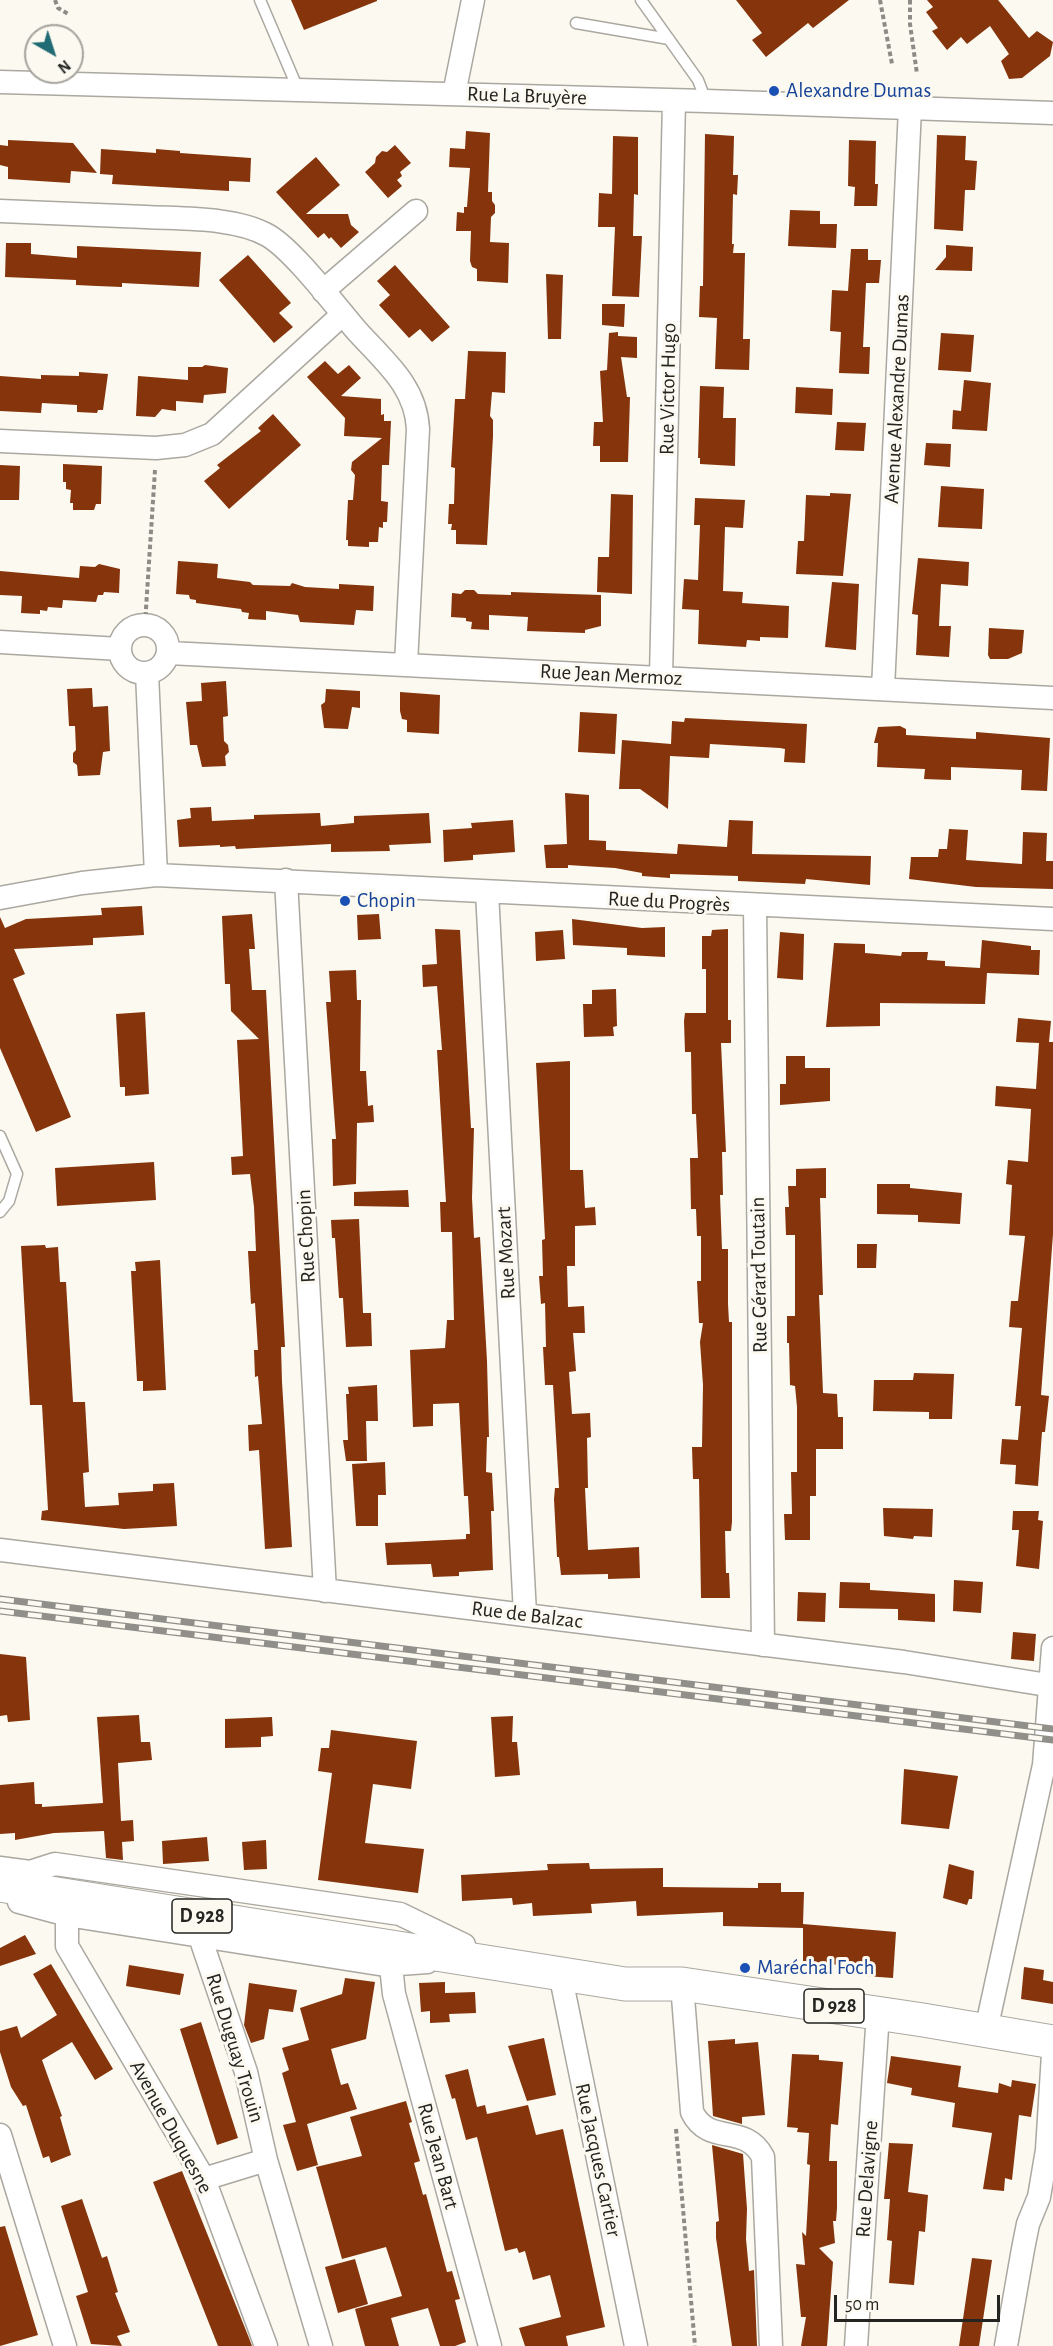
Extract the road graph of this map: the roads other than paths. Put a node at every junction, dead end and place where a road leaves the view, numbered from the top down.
1 (260, 0) edge
2 (473, 0) edge
3 (641, 0) edge
4 (576, 23) dead end
5 (669, 39) junction
6 (0, 82) edge
7 (298, 90) junction
8 (454, 94) junction
9 (674, 101) junction
10 (706, 101) junction
11 (910, 108) junction
12 (1053, 113) edge
13 (0, 211) edge
14 (416, 211) dead end
15 (323, 291) junction
16 (343, 314) junction
17 (0, 441) edge
18 (0, 642) edge
19 (120, 649) junction
20 (169, 653) junction
21 (406, 664) junction
22 (147, 673) junction
23 (661, 677) junction
24 (882, 689) junction
25 (1053, 698) edge
26 (156, 875) junction
27 (286, 880) junction
28 (487, 892) junction
29 (0, 898) edge
30 (754, 906) junction
31 (1053, 918) edge
32 (0, 1136) edge
33 (0, 1212) edge
34 (0, 1550) edge
35 (324, 1591) junction
36 (525, 1614) junction
37 (763, 1645) junction
38 (1053, 1648) edge
39 (1051, 1685) edge
40 (1046, 1785) edge
41 (0, 1868) edge
42 (0, 1885) edge
43 (0, 1899) edge
44 (67, 1915) junction
45 (200, 1937) junction
46 (464, 1952) junction
47 (397, 1956) junction
48 (560, 1973) junction
49 (624, 1974) junction
50 (682, 1984) junction
51 (878, 2013) junction
52 (986, 2030) junction
53 (1053, 2042) edge
54 (1053, 2054) edge
55 (0, 2135) edge
56 (266, 2160) junction
57 (204, 2179) junction
58 (66, 2346) edge
59 (266, 2346) edge
60 (321, 2346) edge
61 (490, 2346) edge
62 (636, 2346) edge
63 (771, 2346) edge
64 (855, 2346) edge
65 (1006, 2346) edge

1 - 7 lane
2 - 8 street
3 - 5 lane
4 - 5 lane
5 - 10 lane
6 - 7 street, Rue La Bruyère
7 - 8 street, Rue La Bruyère
8 - 9 street, Rue La Bruyère
9 - 10 street, Rue La Bruyère
9 - 23 street, Rue Victor Hugo
10 - 11 street, Rue La Bruyère
11 - 12 street, Rue La Bruyère
11 - 24 street, Avenue Alexandre Dumas
13 - 15 street
14 - 15 street
15 - 16 street
16 - 17 street
16 - 21 street
18 - 19 street
19 - 20 street
19 - 22 street
20 - 21 street, Rue Jean Mermoz
20 - 22 street
21 - 23 street, Rue Jean Mermoz
22 - 26 street
23 - 24 street, Rue Jean Mermoz
24 - 25 street, Rue Jean Mermoz
26 - 27 street, Rue du Progrès
26 - 29 street, Rue du Progrès
27 - 28 street, Rue du Progrès
27 - 35 street, Rue Chopin
28 - 30 street, Rue du Progrès
28 - 36 street, Rue Mozart
30 - 31 street, Rue du Progrès
30 - 37 street, Rue Gérard Toutain
32 - 33 lane
34 - 35 street, Rue de Balzac
35 - 36 street, Rue de Balzac
36 - 37 street, Rue de Balzac
37 - 39 street, Rue de Balzac
38 - 39 street
39 - 40 street
40 - 52 street
41 - 46 street
42 - 47 main road, D 928
43 - 44 street
44 - 45 street
44 - 57 street, Avenue Duquesne
45 - 47 street
45 - 56 street, Rue Duguay Trouin
46 - 47 main road
46 - 48 main road
46 - 49 main road
47 - 61 street, Rue Jean Bart
48 - 49 main road
48 - 62 street, Rue Jacques Cartier
49 - 50 main road
50 - 51 main road, D 928
50 - 63 street
51 - 52 main road, D 928
51 - 64 street, Rue Delavigne
52 - 53 main road, D 928
54 - 65 street
55 - 58 street
56 - 57 street
56 - 60 street, Rue Duguay Trouin
57 - 59 street, Avenue Duquesne

